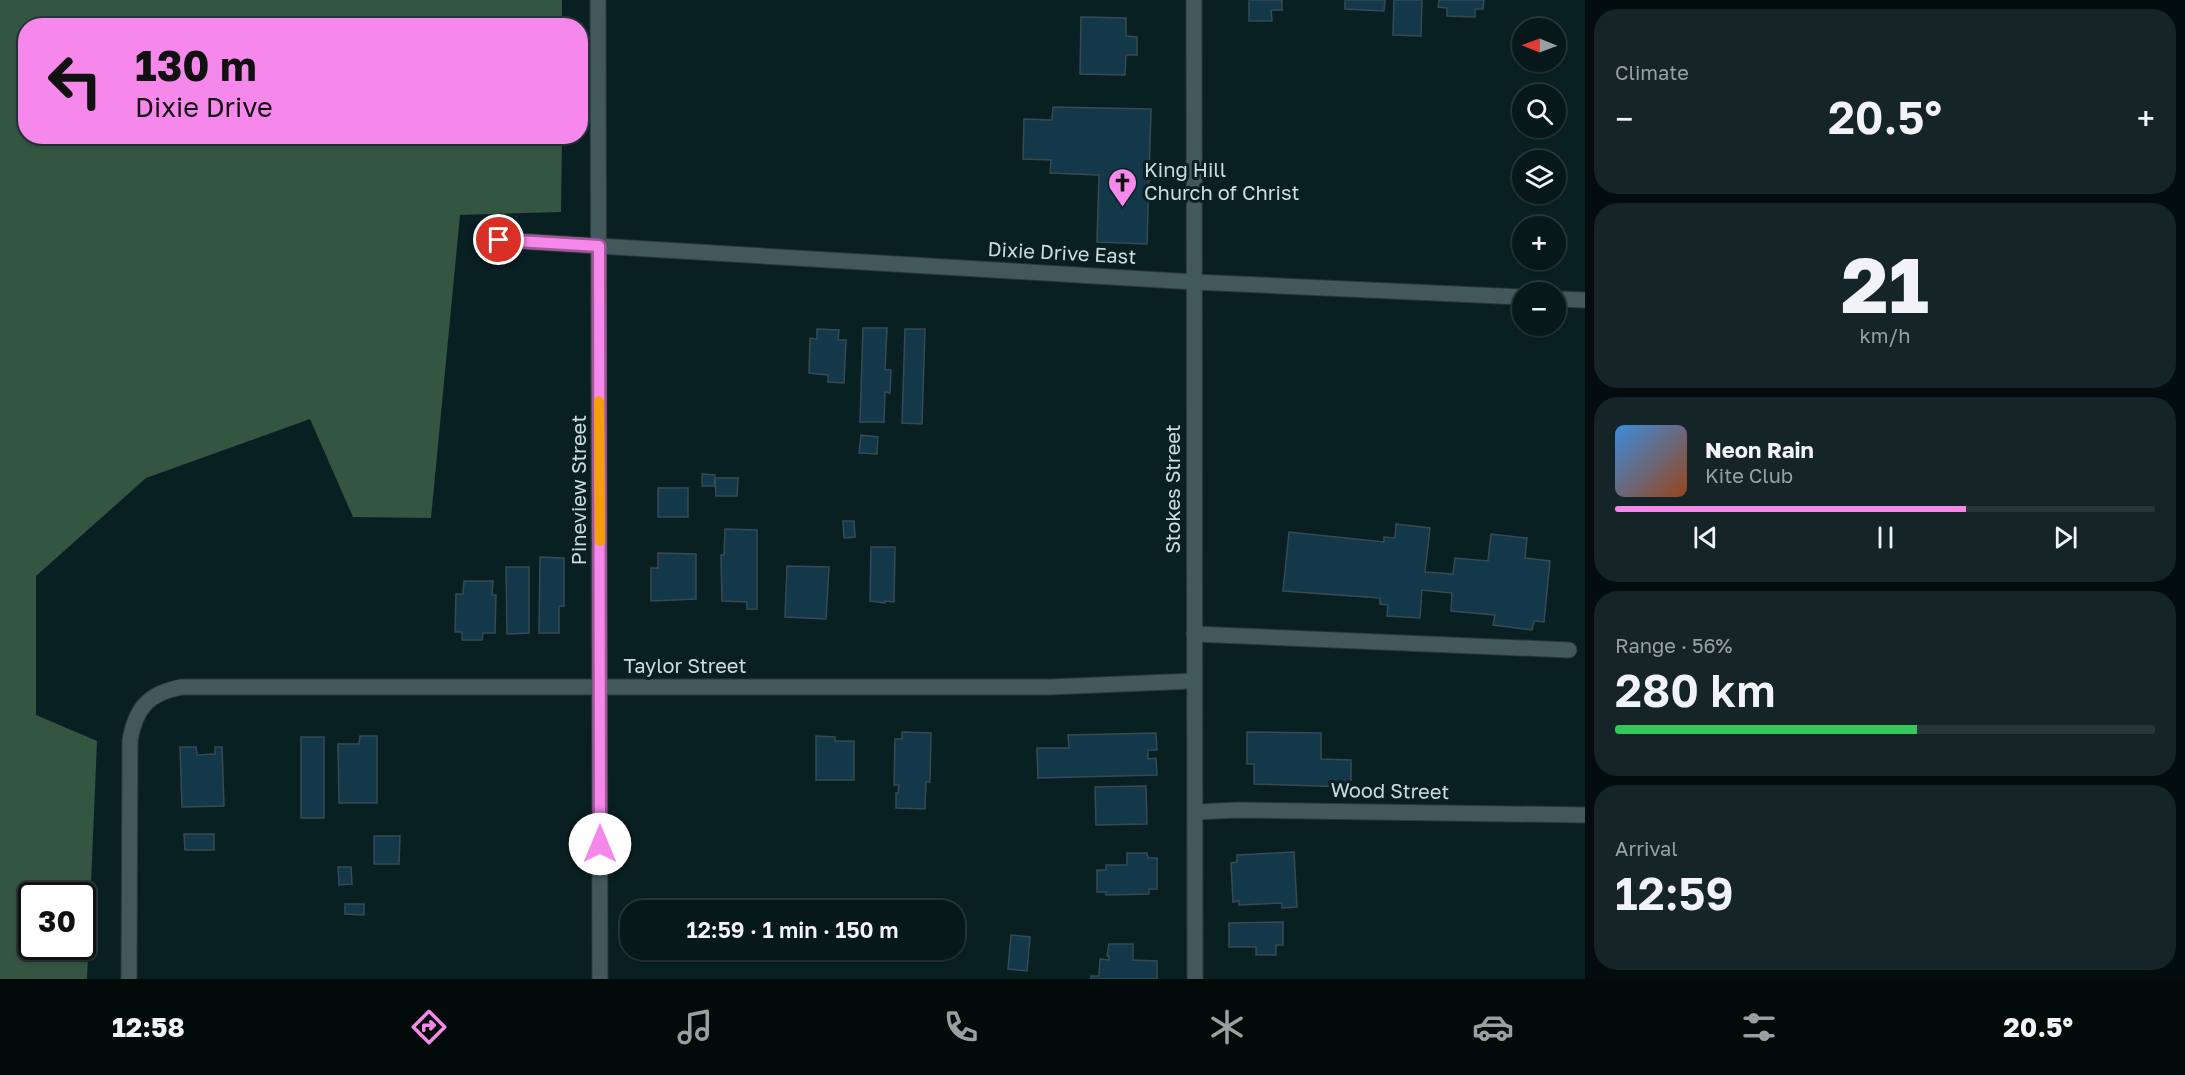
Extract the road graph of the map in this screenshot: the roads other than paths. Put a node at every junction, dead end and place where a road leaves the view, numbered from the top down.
1 (598, 0) edge
2 (1194, 0) edge
3 (499, 240) dead end
4 (599, 246) junction
5 (1194, 282) junction
6 (1512, 297) edge
7 (1566, 299) edge
8 (1585, 300) edge
9 (1194, 634) junction
10 (1569, 650) dead end
11 (1194, 681) junction
12 (601, 687) junction
13 (1195, 812) junction
14 (1585, 815) edge
15 (129, 979) edge
16 (600, 979) edge
17 (1195, 979) edge

1 - 4 street, Pineview Street
2 - 5 street, Stokes Street
3 - 4 street, Dixie Drive East
4 - 5 street, Dixie Drive East
4 - 12 street, Pineview Street
5 - 6 street, Dixie Drive East
5 - 9 street, Stokes Street
7 - 8 street
9 - 10 street
9 - 11 street, Stokes Street
11 - 12 street, Taylor Street
11 - 13 street, Stokes Street
12 - 15 street, Taylor Street
12 - 16 street, Pineview Street
13 - 14 street, Wood Street
13 - 17 street, Stokes Street

